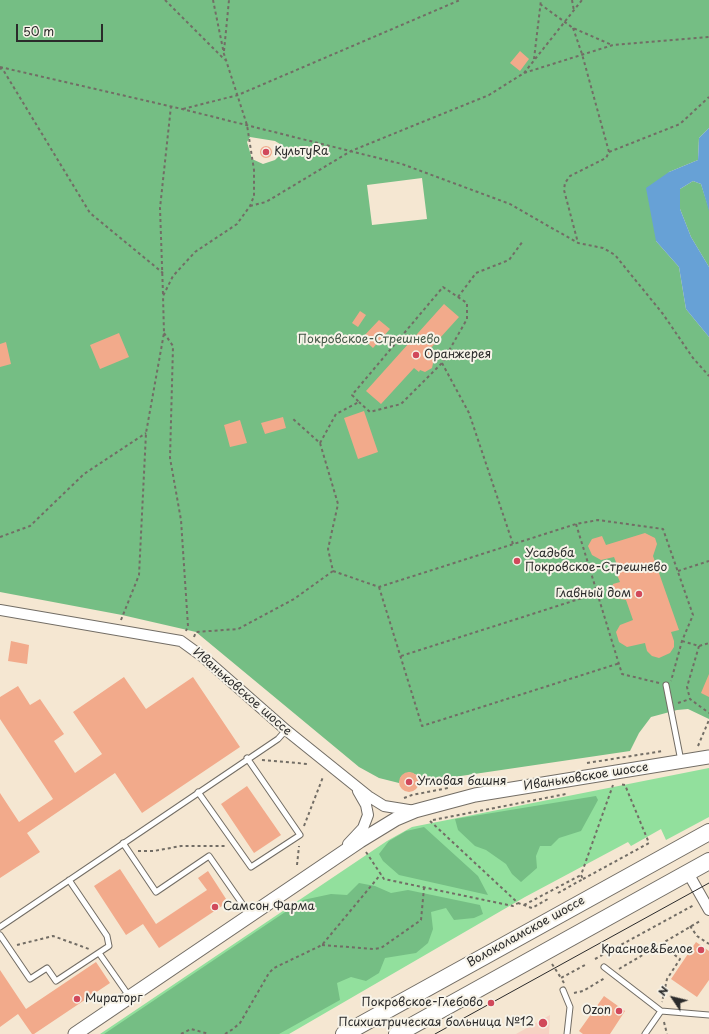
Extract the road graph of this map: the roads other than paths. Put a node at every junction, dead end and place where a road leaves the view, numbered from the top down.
1 (0, 610) edge
2 (666, 685) road end
3 (286, 730) junction
4 (709, 757) edge
5 (247, 758) junction
6 (681, 761) junction
7 (352, 784) junction
8 (198, 792) junction
9 (415, 811) junction
10 (709, 832) edge
11 (123, 843) junction
12 (332, 860) junction
13 (709, 861) edge
14 (688, 873) junction
15 (69, 880) junction
16 (709, 910) edge
17 (250, 915) junction
18 (0, 927) edge
19 (0, 934) edge
20 (99, 953) junction
21 (604, 967) dead end
22 (563, 990) dead end
23 (129, 997) junction
24 (660, 1011) junction
25 (709, 1015) edge
26 (74, 1034) edge
27 (344, 1034) edge
28 (397, 1034) edge
29 (567, 1034) edge
30 (645, 1034) edge

1 - 3 street, Иваньковское шоссе
2 - 6 lane
3 - 5 lane
3 - 7 street, Иваньковское шоссе
4 - 6 street, Иваньковское шоссе
5 - 8 lane
5 - 8 lane
6 - 9 street, Иваньковское шоссе
7 - 9 street, Иваньковское шоссе
7 - 12 street, Иваньковское шоссе
8 - 11 lane
9 - 12 street
10 - 27 main road, Волоколамское шоссе
11 - 15 lane
11 - 17 lane
12 - 17 street
13 - 14 main road
14 - 16 street
14 - 28 main road
15 - 18 lane
15 - 20 lane
17 - 23 street
19 - 20 lane
20 - 23 lane
21 - 24 lane
22 - 29 lane
23 - 26 street
24 - 25 lane
24 - 30 lane

